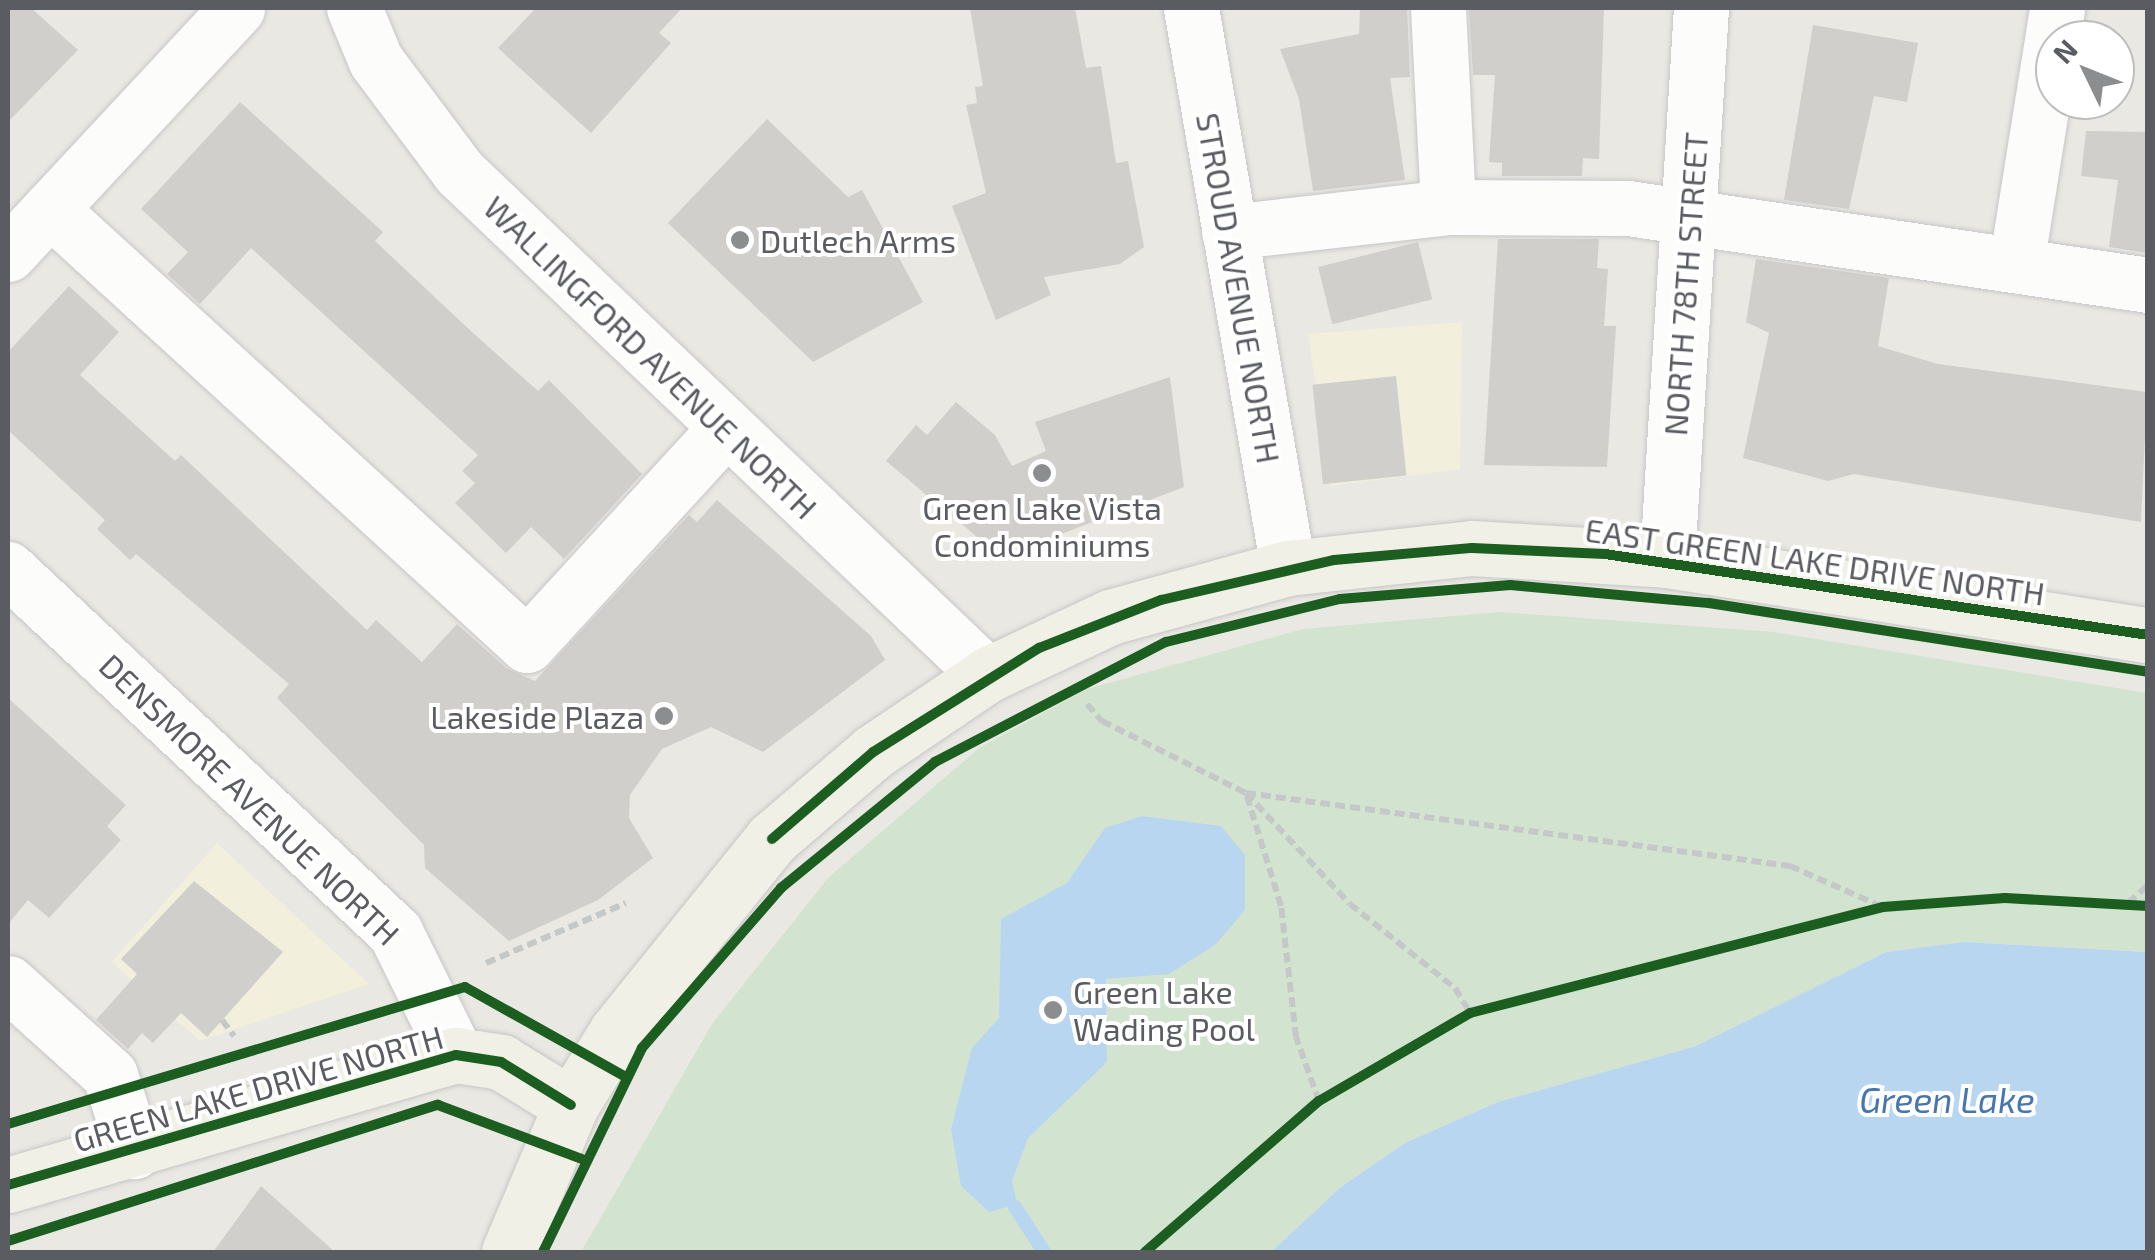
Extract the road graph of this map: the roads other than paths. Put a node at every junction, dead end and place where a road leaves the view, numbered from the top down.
1 (237, 8) edge
2 (354, 8) edge
3 (1191, 8) edge
4 (1438, 8) edge
5 (1701, 8) edge
6 (2057, 8) edge
7 (1448, 207) junction
8 (50, 209) junction
9 (1690, 215) junction
10 (1230, 232) junction
11 (8, 254) edge
12 (2016, 265) junction
13 (2148, 286) edge
14 (724, 429) junction
15 (1667, 560) junction
16 (1288, 568) junction
17 (8, 569) edge
18 (2148, 635) edge
19 (986, 675) junction
20 (8, 983) edge
21 (456, 1055) junction
22 (571, 1105) junction
23 (134, 1150) junction
24 (8, 1186) edge
25 (510, 1252) edge

1 - 8 street
2 - 14 street, WALLINGFORD AVENUE NORTH
3 - 10 street, STROUD AVENUE NORTH
4 - 7 street
5 - 9 street, NORTH 78TH STREET
6 - 12 street
7 - 9 street
7 - 10 street
8 - 11 street
8 - 14 street
9 - 12 street
9 - 15 street, NORTH 78TH STREET
10 - 16 street, STROUD AVENUE NORTH
12 - 13 street
14 - 19 street, WALLINGFORD AVENUE NORTH
15 - 16 main road, EAST GREEN LAKE DRIVE NORTH
15 - 18 main road, EAST GREEN LAKE DRIVE NORTH
16 - 19 main road, EAST GREEN LAKE DRIVE NORTH
17 - 21 street, DENSMORE AVENUE NORTH
19 - 22 main road, EAST GREEN LAKE DRIVE NORTH
20 - 23 street
21 - 22 main road, GREEN LAKE DRIVE NORTH
21 - 23 main road, GREEN LAKE DRIVE NORTH
22 - 25 main road, EAST GREEN LAKE DRIVE NORTH
23 - 24 main road, GREEN LAKE DRIVE NORTH

